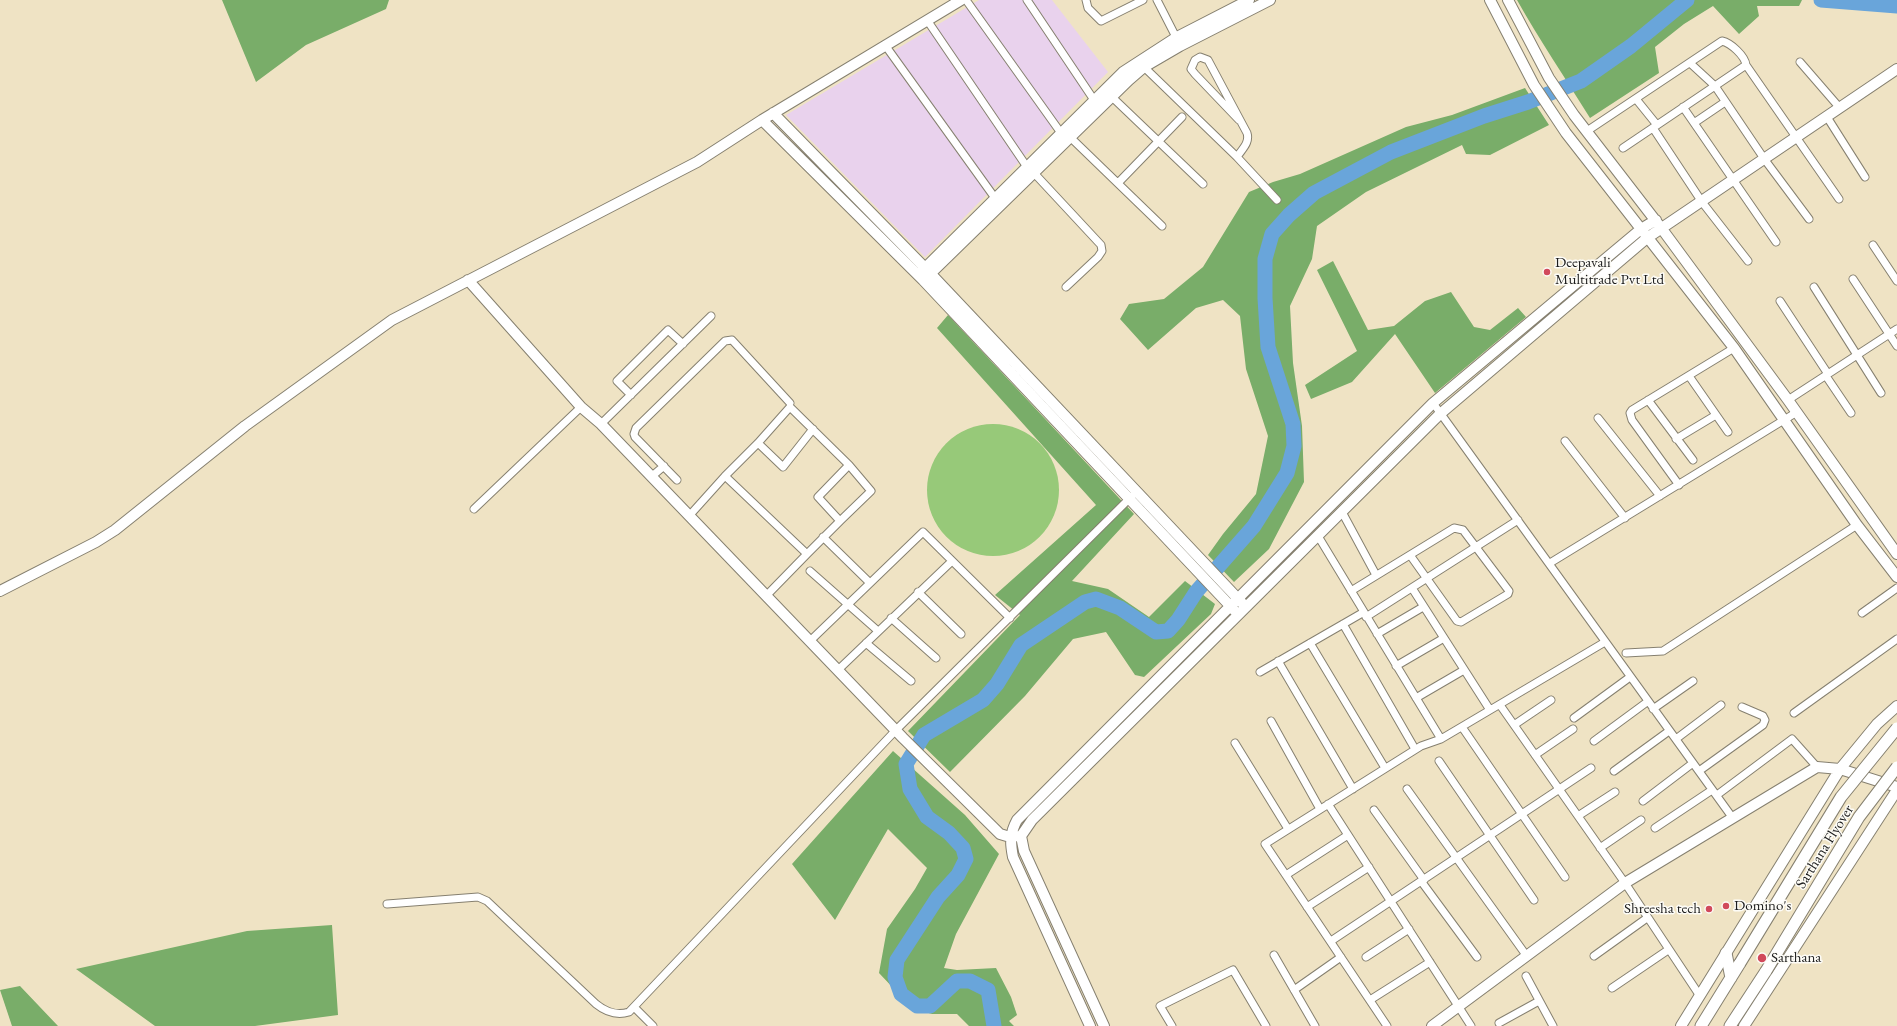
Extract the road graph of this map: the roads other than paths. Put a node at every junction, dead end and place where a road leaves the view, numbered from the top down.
1 (961, 0) edge
2 (966, 0) edge
3 (1027, 0) edge
4 (1086, 0) edge
5 (1143, 0) edge
6 (1157, 0) edge
7 (1249, 0) edge
8 (1269, 0) edge
9 (1490, 0) edge
10 (1508, 0) edge
11 (927, 20) junction
12 (1179, 41) junction
13 (885, 45) junction
14 (1800, 62) dead end
15 (1690, 63) junction
16 (1746, 65) junction
17 (1138, 68) junction
18 (1897, 69) edge
19 (1715, 86) junction
20 (1112, 96) junction
21 (1636, 99) junction
22 (1094, 100) junction
23 (1725, 102) junction
24 (1839, 107) junction
25 (1683, 108) junction
26 (772, 113) junction
27 (1182, 117) dead end
28 (1827, 117) junction
29 (762, 120) junction
30 (1240, 120) junction
31 (1694, 123) junction
32 (1655, 126) junction
33 (1587, 131) junction
34 (1066, 135) junction
35 (1797, 138) junction
36 (1158, 142) junction
37 (1623, 148) dead end
38 (1237, 157) junction
39 (1765, 160) junction
40 (1030, 170) junction
41 (1865, 177) dead end
42 (1734, 181) junction
43 (1118, 183) junction
44 (1203, 184) dead end
45 (996, 198) junction
46 (1839, 199) dead end
47 (1277, 200) dead end
48 (1702, 202) junction
49 (1809, 219) dead end
50 (1656, 220) junction
51 (1162, 226) dead end
52 (1641, 229) junction
53 (1662, 229) junction
54 (1647, 238) junction
55 (1776, 242) dead end
56 (1873, 245) dead end
57 (1748, 261) dead end
58 (924, 274) junction
59 (1853, 279) dead end
60 (468, 280) junction
61 (1897, 282) edge
62 (1066, 287) dead end
63 (1814, 287) dead end
64 (1780, 301) dead end
65 (711, 316) dead end
66 (1897, 329) edge
67 (1889, 334) junction
68 (683, 344) junction
69 (1897, 346) edge
70 (1734, 348) junction
71 (1858, 355) junction
72 (1827, 375) junction
73 (1689, 376) junction
74 (1881, 393) dead end
75 (631, 395) junction
76 (1648, 400) junction
77 (1788, 400) junction
78 (790, 402) dead end
79 (1433, 403) junction
80 (581, 407) junction
81 (1796, 412) junction
82 (1440, 414) junction
83 (1851, 414) dead end
84 (1716, 415) junction
85 (1598, 418) dead end
86 (1785, 419) junction
87 (601, 424) junction
88 (813, 429) junction
89 (1728, 432) dead end
90 (1676, 439) junction
91 (1565, 441) dead end
92 (758, 443) junction
93 (1693, 460) dead end
94 (849, 465) junction
95 (664, 466) junction
96 (651, 476) junction
97 (725, 476) junction
98 (677, 480) dead end
99 (1679, 485) junction
100 (1133, 495) junction
101 (1660, 496) junction
102 (474, 509) dead end
103 (1342, 512) junction
104 (689, 516) junction
105 (1625, 518) junction
106 (1518, 520) junction
107 (840, 521) junction
108 (1857, 525) junction
109 (1318, 536) junction
110 (823, 537) junction
111 (1476, 548) junction
112 (806, 554) junction
113 (1897, 554) edge
114 (1410, 555) junction
115 (1193, 559) junction
116 (952, 561) junction
117 (1550, 564) junction
118 (810, 571) dead end
119 (1376, 575) junction
120 (1897, 576) edge
121 (1427, 579) junction
122 (870, 583) junction
123 (1412, 588) junction
124 (1897, 588) edge
125 (0, 591) edge
126 (1351, 591) junction
127 (918, 592) junction
128 (766, 596) junction
129 (1238, 599) junction
130 (847, 605) junction
131 (1230, 606) junction
132 (1247, 607) junction
133 (1424, 607) junction
134 (1862, 613) dead end
135 (1365, 614) junction
136 (1239, 615) junction
137 (892, 618) junction
138 (1010, 618) junction
139 (1343, 624) junction
140 (878, 631) junction
141 (961, 634) dead end
142 (1377, 634) junction
143 (1444, 638) junction
144 (1897, 639) edge
145 (810, 641) junction
146 (1605, 642) junction
147 (866, 643) junction
148 (1310, 643) junction
149 (1626, 653) dead end
150 (936, 658) dead end
151 (1278, 661) junction
152 (1396, 666) junction
153 (838, 670) junction
154 (1464, 670) junction
155 (1260, 672) dead end
156 (1630, 677) junction
157 (911, 681) dead end
158 (1692, 681) dead end
159 (1416, 698) junction
160 (1550, 700) dead end
161 (1647, 702) junction
162 (1500, 705) junction
163 (1721, 705) dead end
164 (1897, 706) edge
165 (1742, 707) dead end
166 (1653, 709) junction
167 (1490, 710) junction
168 (1794, 713) dead end
169 (1574, 718) dead end
170 (1271, 721) dead end
171 (1514, 725) junction
172 (1462, 727) junction
173 (1897, 728) edge
174 (1573, 729) dead end
175 (1669, 731) junction
176 (900, 734) junction
177 (1440, 739) junction
178 (1676, 739) junction
179 (1594, 741) dead end
180 (1235, 743) dead end
181 (1415, 749) junction
182 (1535, 755) junction
183 (1439, 761) dead end
184 (1692, 763) junction
185 (1817, 767) junction
186 (1897, 767) edge
187 (1385, 768) junction
188 (1591, 768) dead end
189 (1840, 769) junction
190 (1614, 771) dead end
191 (1699, 771) junction
192 (1897, 787) edge
193 (1353, 789) junction
194 (1407, 789) dead end
195 (1559, 790) junction
196 (1897, 790) edge
197 (1615, 792) dead end
198 (1714, 792) junction
199 (1643, 801) dead end
200 (1328, 804) junction
201 (1320, 809) junction
202 (1374, 810) dead end
203 (1522, 815) junction
204 (1578, 816) junction
205 (1732, 817) junction
206 (1641, 820) dead end
207 (1655, 828) dead end
208 (1288, 829) junction
209 (1348, 835) junction
210 (1010, 836) junction
211 (1021, 836) junction
212 (1490, 836) junction
213 (1600, 848) junction
214 (1456, 858) junction
215 (1368, 867) junction
216 (1286, 875) junction
217 (1565, 877) dead end
218 (1422, 880) junction
219 (1624, 883) junction
220 (1534, 900) dead end
221 (1391, 901) junction
222 (387, 904) dead end
223 (1307, 907) junction
224 (1647, 918) junction
225 (1409, 929) junction
226 (1331, 941) junction
227 (1668, 950) junction
228 (1726, 953) junction
229 (1274, 955) dead end
230 (1526, 955) junction
231 (1477, 956) dead end
232 (1594, 956) dead end
233 (1341, 957) junction
234 (1366, 957) dead end
235 (1430, 962) junction
236 (1526, 976) dead end
237 (1731, 978) junction
238 (1612, 988) dead end
239 (1294, 990) junction
240 (1700, 996) junction
241 (1370, 1000) junction
242 (1539, 1001) junction
243 (1459, 1005) junction
244 (634, 1007) junction
245 (1499, 1023) dead end
246 (1746, 1025) edge
247 (653, 1026) edge
248 (1090, 1026) edge
249 (1104, 1026) edge
250 (1172, 1026) edge
251 (1266, 1026) edge
252 (1315, 1026) edge
253 (1387, 1026) edge
254 (1432, 1026) edge
255 (1471, 1026) edge
256 (1553, 1026) edge
257 (1681, 1026) edge
258 (1701, 1026) edge
259 (1730, 1026) edge

1 - 11 street
2 - 34 street
3 - 22 street
4 - 5 street
6 - 12 street
7 - 12 street
8 - 12 street
9 - 52 street
10 - 33 street
11 - 13 street
11 - 40 street
12 - 17 street
13 - 26 street
13 - 45 street
14 - 24 street
15 - 16 street
15 - 19 street
15 - 21 street
16 - 19 street
16 - 35 street
17 - 20 street
17 - 22 street
17 - 38 street
18 - 24 street
19 - 23 street
19 - 25 street
20 - 34 street
20 - 36 street
21 - 32 street
21 - 33 street
22 - 34 street
23 - 31 street
23 - 39 street
24 - 28 street
25 - 31 street
25 - 32 street
26 - 29 street
26 - 58 street
27 - 36 street
28 - 35 street
28 - 41 street
29 - 58 street
29 - 60 street
30 - 30 street
30 - 38 street
31 - 42 street
32 - 37 street
32 - 48 street
33 - 50 street
34 - 40 street
34 - 43 street
35 - 39 street
35 - 46 street
36 - 43 street
36 - 44 street
38 - 47 street
39 - 42 street
39 - 49 street
40 - 45 street
40 - 58 street
40 - 62 street
42 - 48 street
42 - 55 street
43 - 51 street
45 - 58 street
48 - 53 street
48 - 57 street
50 - 52 street
50 - 53 street
52 - 54 street
52 - 79 street
53 - 54 street
53 - 77 street
54 - 70 street
54 - 82 street
56 - 61 street
58 - 100 street
59 - 67 street
60 - 80 street
60 - 125 street
63 - 71 street
64 - 72 street
65 - 68 street
66 - 67 street
67 - 69 street
67 - 71 street
68 - 75 street
68 - 75 street
70 - 73 street
70 - 86 street
71 - 72 street
71 - 74 street
72 - 77 street
72 - 83 street
73 - 76 street
73 - 84 street
75 - 87 street
76 - 90 street
76 - 99 street
77 - 81 street
78 - 95 street
79 - 82 street
79 - 129 street
80 - 87 street
80 - 102 street
81 - 86 street
81 - 113 street
82 - 103 street
82 - 106 street
84 - 89 street
84 - 90 street
85 - 101 street
86 - 99 street
86 - 108 street
87 - 96 street
88 - 92 street
88 - 92 street
88 - 94 street
90 - 93 street
91 - 105 street
92 - 97 street
94 - 107 street
94 - 107 street
95 - 96 street
95 - 98 street
96 - 104 street
97 - 104 street
97 - 112 street
99 - 101 street
100 - 115 street
100 - 138 street
101 - 105 street
103 - 109 street
103 - 119 street
104 - 128 street
105 - 117 street
106 - 111 street
106 - 117 street
107 - 110 street
108 - 120 street
108 - 149 street
109 - 126 street
109 - 132 street
110 - 112 street
110 - 122 street
111 - 114 street
111 - 121 street
111 - 121 street
112 - 128 street
114 - 119 street
114 - 121 street
115 - 129 street
115 - 131 street
116 - 122 street
116 - 127 street
116 - 138 street
117 - 146 street
118 - 130 street
119 - 126 street
121 - 123 street
122 - 130 street
123 - 133 street
123 - 135 street
124 - 134 street
126 - 135 street
127 - 137 street
127 - 141 street
128 - 145 street
129 - 131 street
129 - 132 street
130 - 140 street
130 - 145 street
131 - 136 street
131 - 210 street
132 - 136 street
133 - 142 street
133 - 143 street
135 - 139 street
135 - 142 street
136 - 211 street
137 - 140 street
137 - 150 street
138 - 176 street
139 - 148 street
139 - 181 street
140 - 147 street
142 - 152 street
143 - 152 street
143 - 154 street
144 - 168 street
145 - 153 street
146 - 156 street
146 - 162 street
147 - 153 street
147 - 157 street
148 - 151 street
148 - 187 street
151 - 155 street
151 - 193 street
152 - 159 street
153 - 176 street
154 - 159 street
154 - 167 street
156 - 161 street
156 - 169 street
158 - 166 street
159 - 177 street
160 - 171 street
161 - 166 street
161 - 179 street
162 - 167 street
162 - 171 street
163 - 178 street
164 - 189 street
165 - 191 street
166 - 175 street
167 - 172 street
170 - 201 street
171 - 182 street
172 - 177 street
172 - 203 street
173 - 237 main road, Sarthana Flyover, bridge
174 - 182 street
175 - 178 street
175 - 190 street
176 - 210 street
176 - 244 street
177 - 181 street
178 - 184 street
180 - 208 street
181 - 187 street
182 - 195 street
183 - 212 street
184 - 191 street
184 - 199 street
185 - 189 street
185 - 198 street
185 - 205 street
186 - 259 main road, Sarthana Flyover, bridge
187 - 193 street
188 - 195 street
189 - 192 street
189 - 228 street
191 - 198 street
193 - 200 street
194 - 214 street
195 - 203 street
195 - 204 street
196 - 246 street
197 - 204 street
198 - 205 street
198 - 207 street
200 - 201 street
200 - 209 street
201 - 208 street
202 - 218 street
203 - 212 street
203 - 217 street
204 - 213 street
205 - 219 street
206 - 213 street
208 - 216 street
209 - 215 street
209 - 216 street
210 - 211 street
210 - 248 street
211 - 249 street
212 - 214 street
212 - 220 street
213 - 219 street
214 - 218 street
214 - 230 street
215 - 221 street
215 - 223 street
216 - 223 street
218 - 221 street
218 - 231 street
219 - 224 street
219 - 230 street
221 - 225 street
221 - 226 street
222 - 244 street
223 - 226 street
224 - 227 street
224 - 232 street
225 - 234 street
225 - 235 street
226 - 233 street
227 - 238 street
227 - 240 street
228 - 237 main road
228 - 240 street
229 - 239 street
230 - 243 street
233 - 239 street
233 - 241 street
235 - 241 street
235 - 243 street
236 - 242 street
237 - 258 main road, Sarthana Flyover
239 - 252 street
240 - 257 street
241 - 253 street
242 - 245 street
242 - 256 street
243 - 254 street
243 - 255 street
244 - 247 street
250 - 251 street

